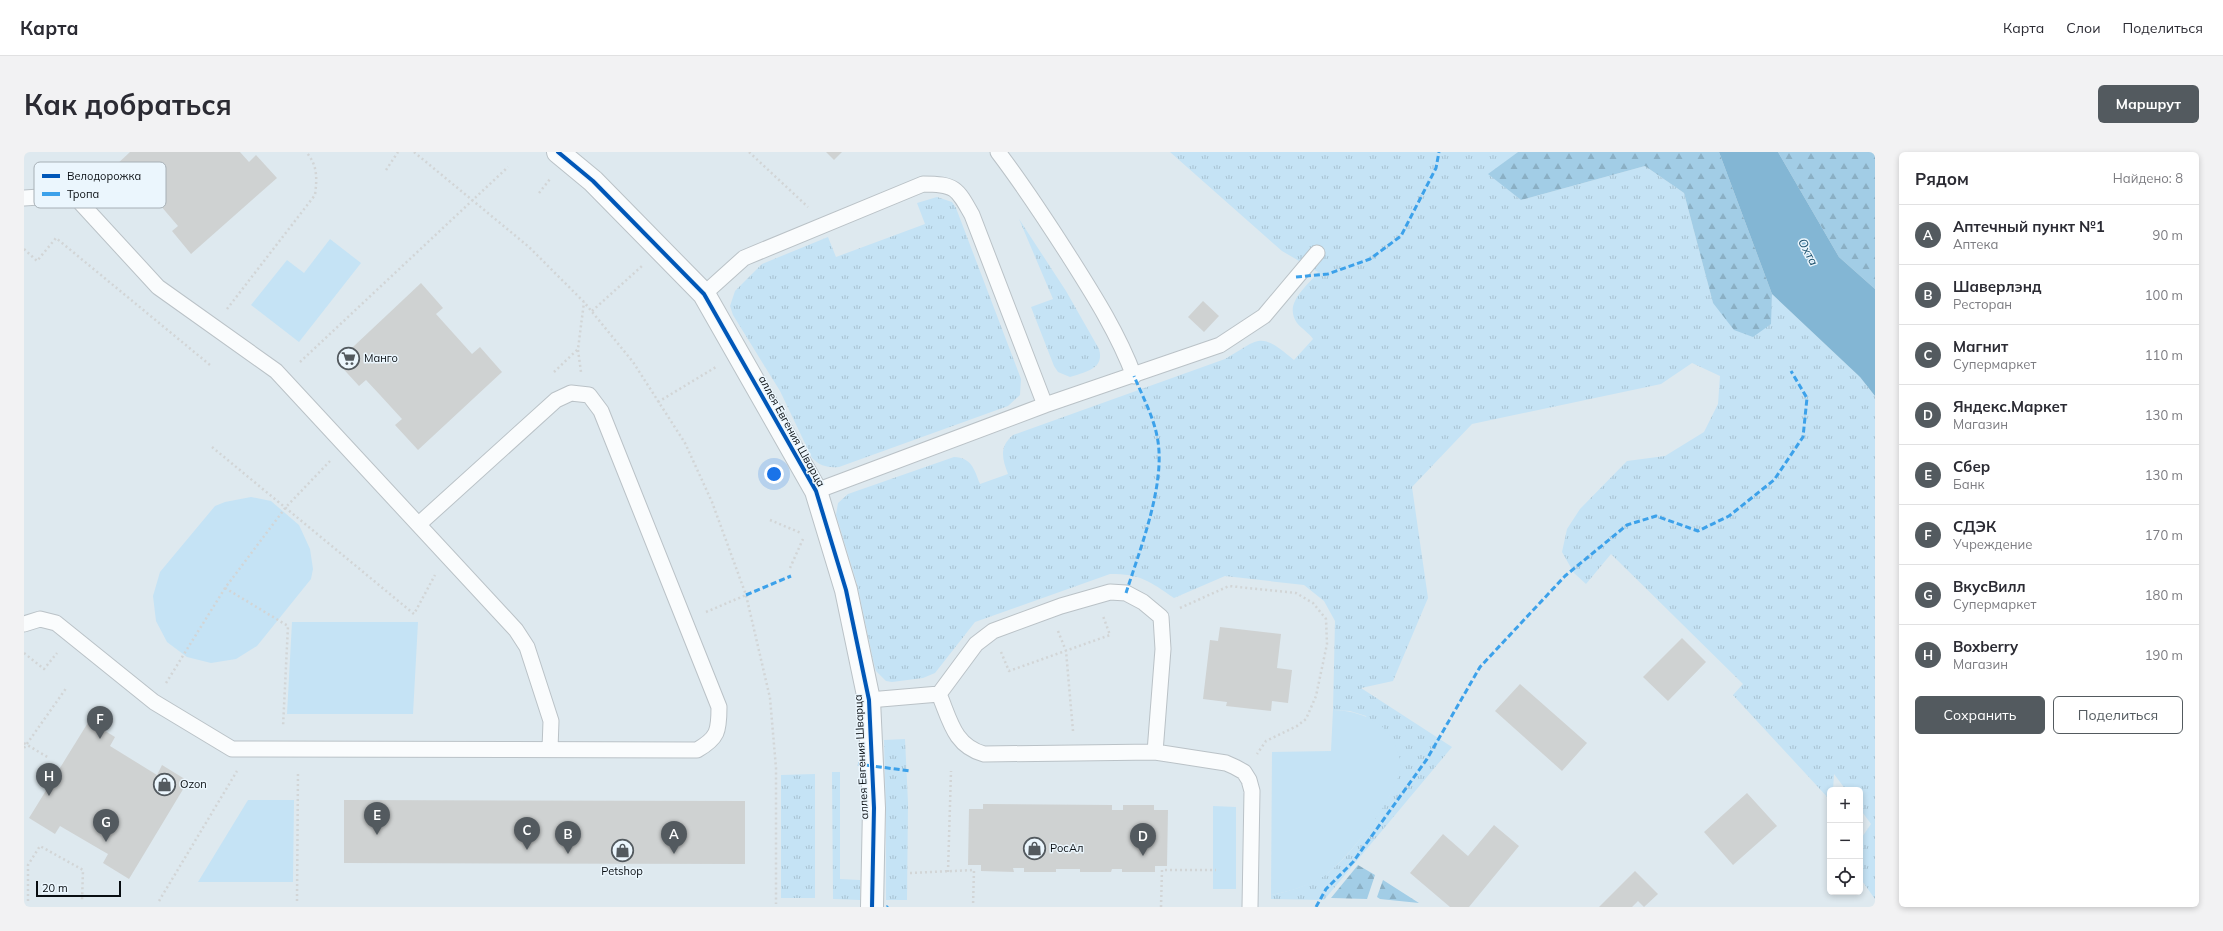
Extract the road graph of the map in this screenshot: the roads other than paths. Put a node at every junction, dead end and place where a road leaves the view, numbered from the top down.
1 (558, 152) edge
2 (998, 152) edge
3 (34, 197) edge
4 (24, 198) edge
5 (85, 208) edge
6 (1317, 253) dead end
7 (704, 294) junction
8 (1134, 376) junction
9 (1046, 405) junction
10 (816, 491) junction
11 (419, 524) junction
12 (24, 624) edge
13 (939, 694) junction
14 (869, 700) junction
15 (550, 748) junction
16 (1155, 752) junction
17 (872, 907) edge
18 (1250, 907) edge

1 - 7 street, аллея Евгения Шварца
2 - 8 lane
3 - 4 lane
5 - 11 lane
6 - 8 lane
7 - 9 lane
7 - 10 street, аллея Евгения Шварца
8 - 9 lane
9 - 10 lane
10 - 14 street, аллея Евгения Шварца
11 - 15 lane
11 - 15 lane
12 - 15 lane
13 - 14 lane
13 - 16 lane
13 - 16 lane
14 - 17 street, аллея Евгения Шварца
16 - 18 lane

